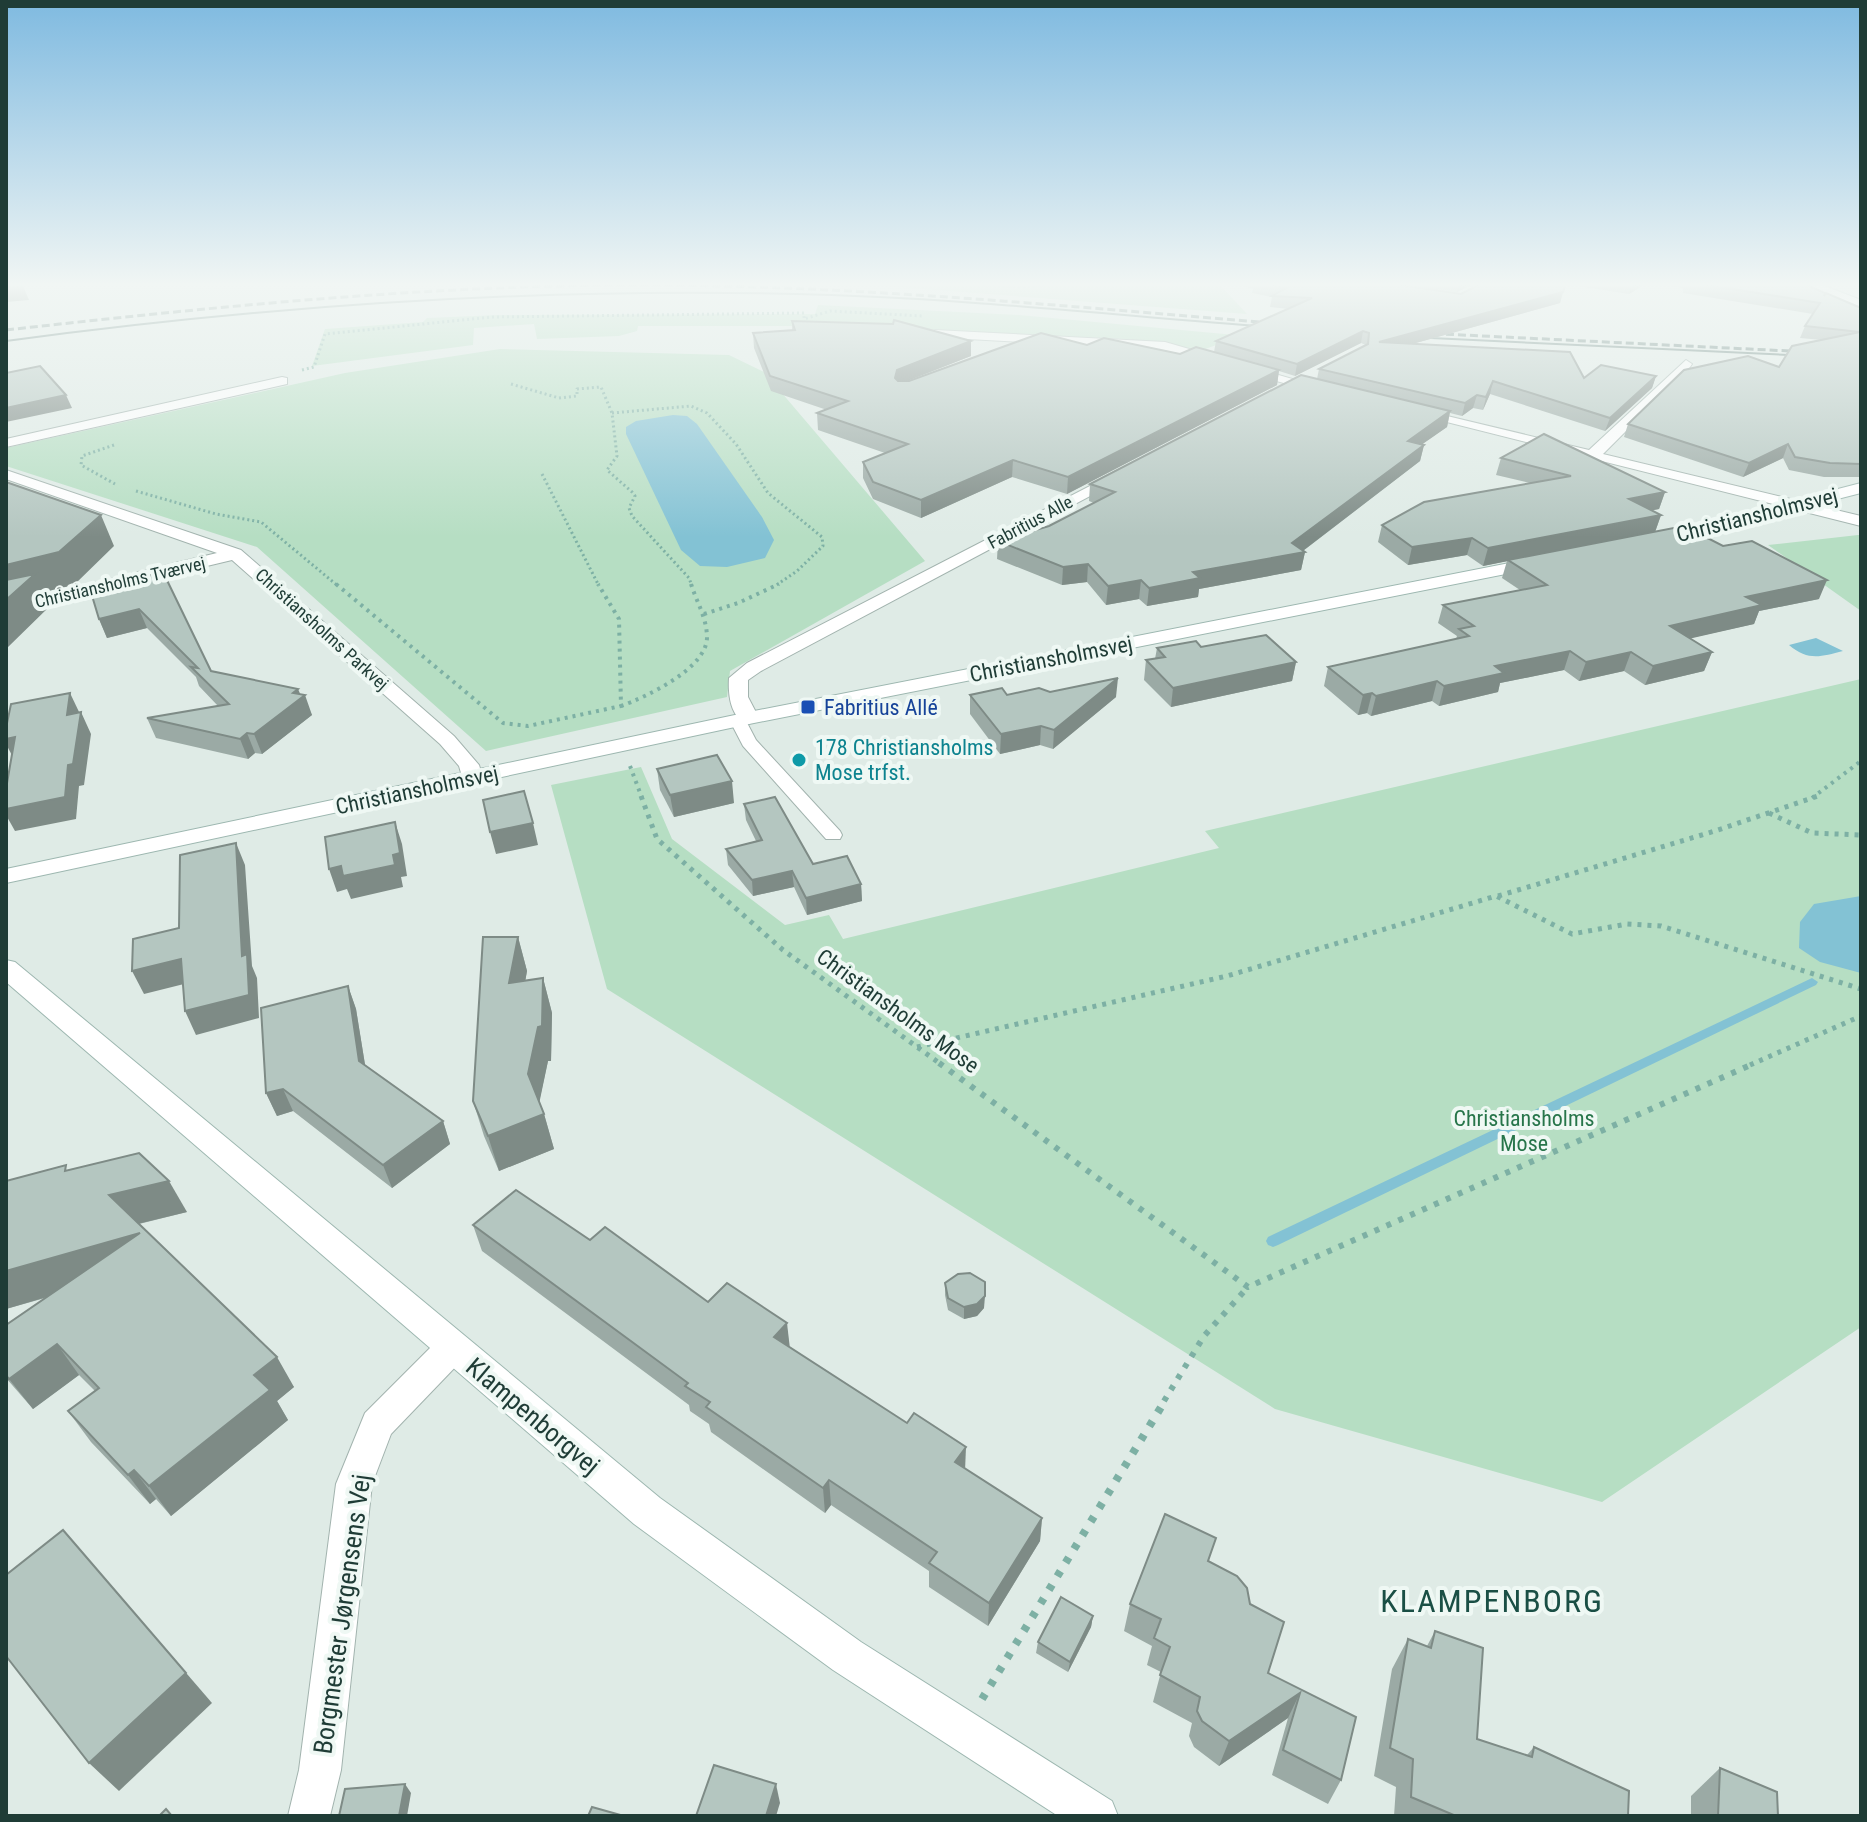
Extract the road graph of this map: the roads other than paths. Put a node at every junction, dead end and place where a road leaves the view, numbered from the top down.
1 (1244, 367) edge
2 (1683, 367) edge
3 (1321, 370) edge
4 (282, 381) dead end
5 (1296, 383) junction
6 (1329, 391) edge
7 (1268, 398) edge
8 (1402, 409) edge
9 (6, 443) edge
10 (1593, 455) junction
11 (1129, 470) edge
12 (6, 474) edge
13 (1861, 488) edge
14 (1798, 505) junction
15 (1861, 521) edge
16 (1642, 543) edge
17 (235, 554) junction
18 (1550, 560) edge
19 (6, 609) edge
20 (744, 720) junction
21 (472, 778) junction
22 (833, 835) dead end
23 (6, 876) edge
24 (6, 968) edge
25 (452, 1348) junction
26 (309, 1816) edge
27 (1097, 1816) edge

1 - 5 street
2 - 10 street
3 - 5 street
4 - 9 street
5 - 6 street
5 - 7 street
8 - 10 street
10 - 14 street
11 - 20 street, Fabritius Alle
12 - 17 street, Christiansholms Parkvej
13 - 14 street, Christiansholmsvej
14 - 15 street
14 - 16 street, Christiansholmsvej
17 - 19 street, Christiansholms Tværvej
17 - 21 street, Christiansholms Parkvej
18 - 20 street, Christiansholmsvej
20 - 21 street, Christiansholmsvej
20 - 22 lane
21 - 23 street, Christiansholmsvej
24 - 25 street, Klampenborgvej
25 - 26 street, Borgmester Jørgensens Vej
25 - 27 street, Klampenborgvej

